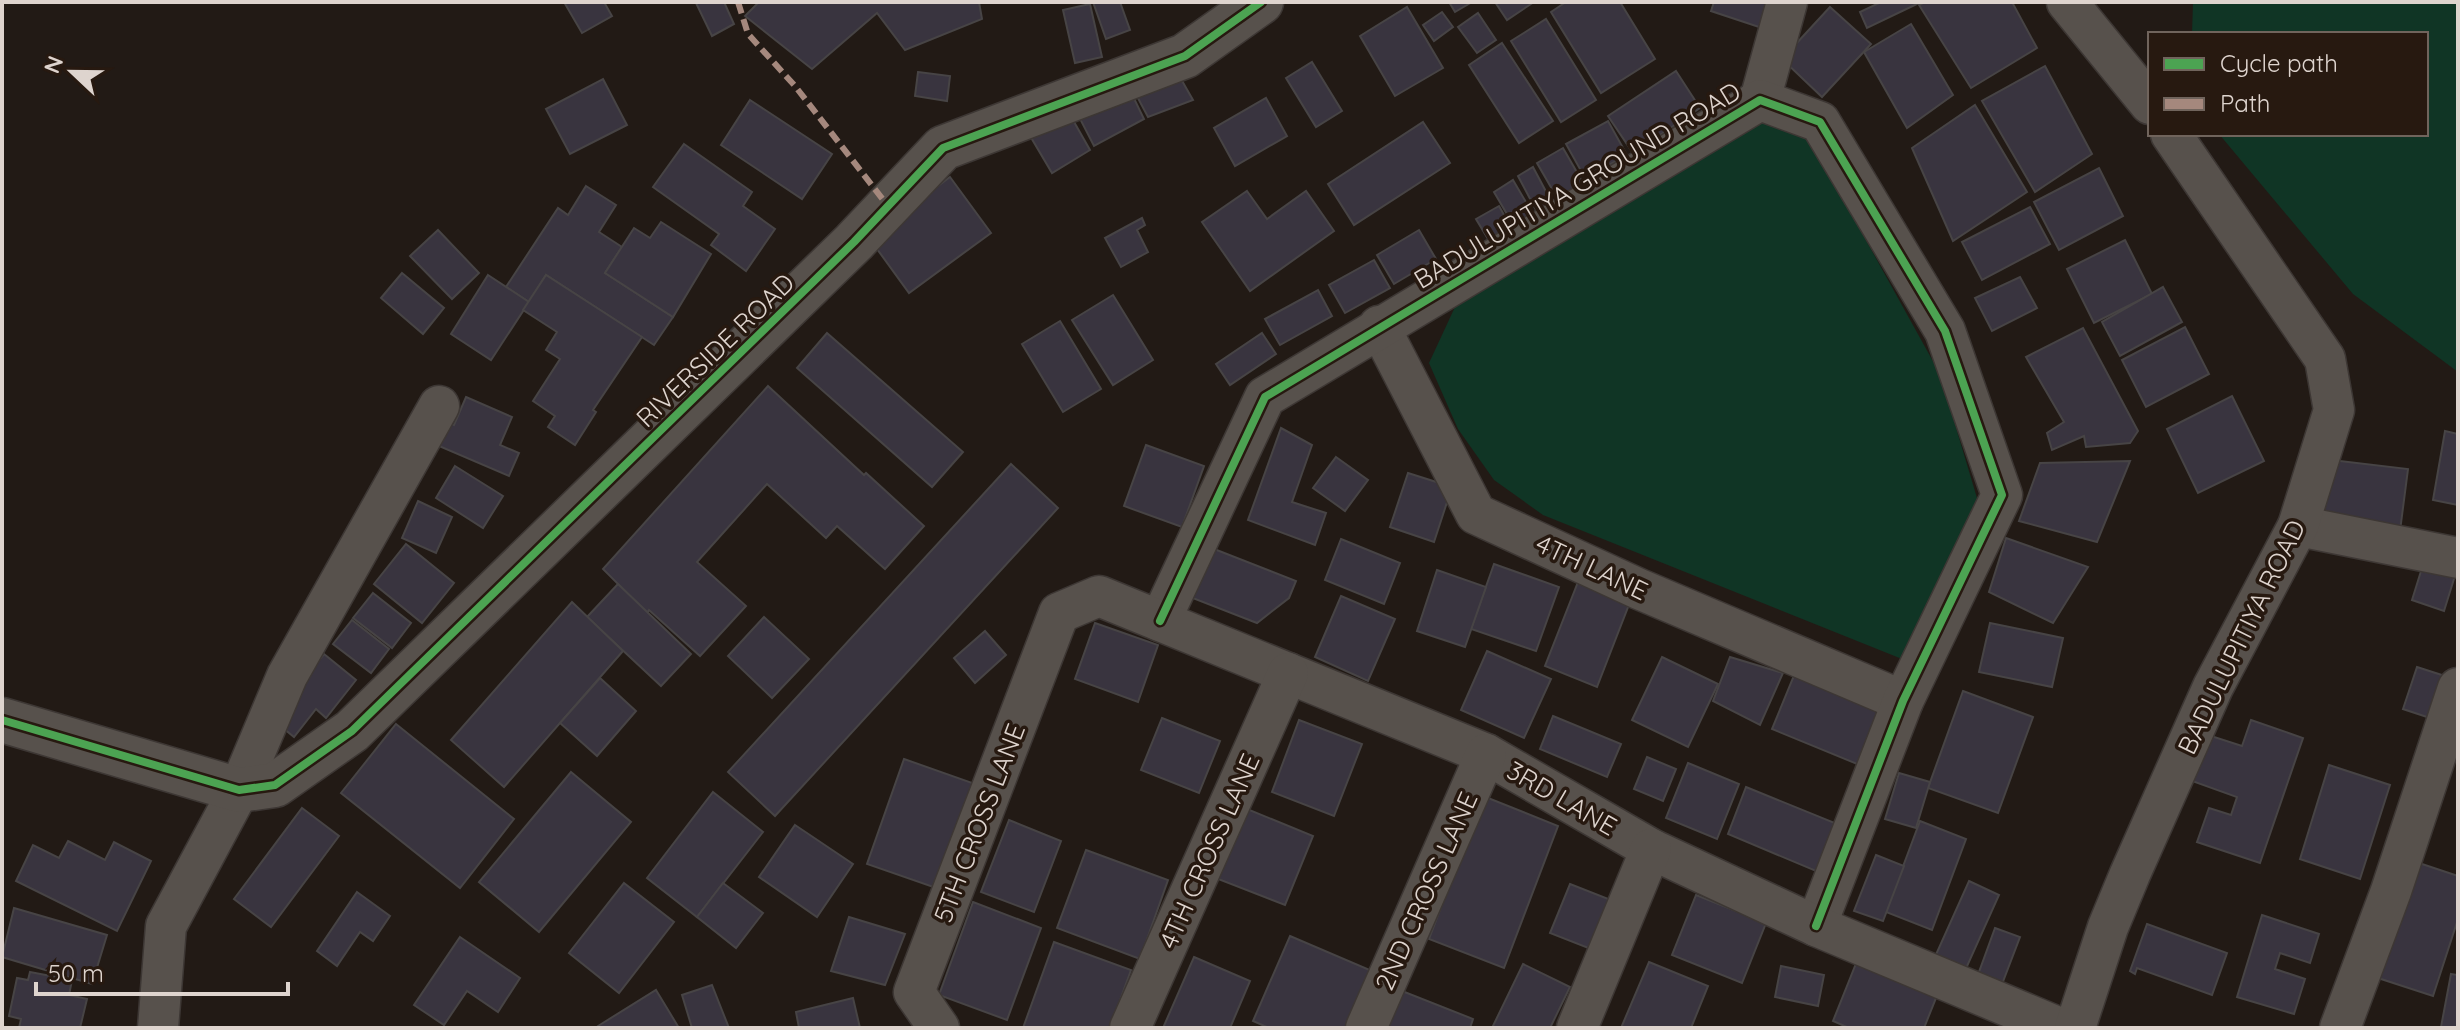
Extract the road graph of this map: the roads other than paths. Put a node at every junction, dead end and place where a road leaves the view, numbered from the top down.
1 (1261, 2) edge
2 (1787, 2) edge
3 (2067, 2) edge
4 (1760, 100) junction
5 (2148, 102) edge
6 (2172, 136) edge
7 (1379, 326) junction
8 (439, 406) dead end
9 (2298, 526) junction
10 (2458, 558) edge
11 (1059, 613) joint
12 (1160, 621) junction
13 (1288, 673) junction
14 (2458, 688) edge
15 (1903, 701) junction
16 (2, 720) edge
17 (1486, 754) junction
18 (239, 790) junction
19 (1651, 849) junction
20 (1816, 926) junction
21 (158, 1028) edge
22 (939, 1028) edge
23 (1130, 1028) edge
24 (1366, 1028) edge
25 (1577, 1028) edge
26 (2060, 1028) edge
27 (2075, 1028) edge
28 (2340, 1028) edge

1 - 18 street, RIVERSIDE ROAD
2 - 4 street
3 - 5 street
4 - 7 street, BADULUPITIYA GROUND ROAD
4 - 15 street, BADULUPITIYA GROUND ROAD
6 - 9 street, BADULUPITIYA ROAD
7 - 12 street, BADULUPITIYA GROUND ROAD
7 - 15 street, 4TH LANE
8 - 18 street
9 - 10 street
9 - 27 street, BADULUPITIYA ROAD
11 - 12 street, 3RD LANE
11 - 22 street, 5TH CROSS LANE
12 - 13 street, 3RD LANE
13 - 17 street, 3RD LANE
13 - 23 street, 4TH CROSS LANE
14 - 28 street
15 - 20 street, BADULUPITIYA GROUND ROAD
16 - 18 street
17 - 19 street, 3RD LANE
17 - 24 street, 2ND CROSS LANE
18 - 21 street
19 - 20 street, 3RD LANE
19 - 25 street
20 - 26 street, 3RD LANE

